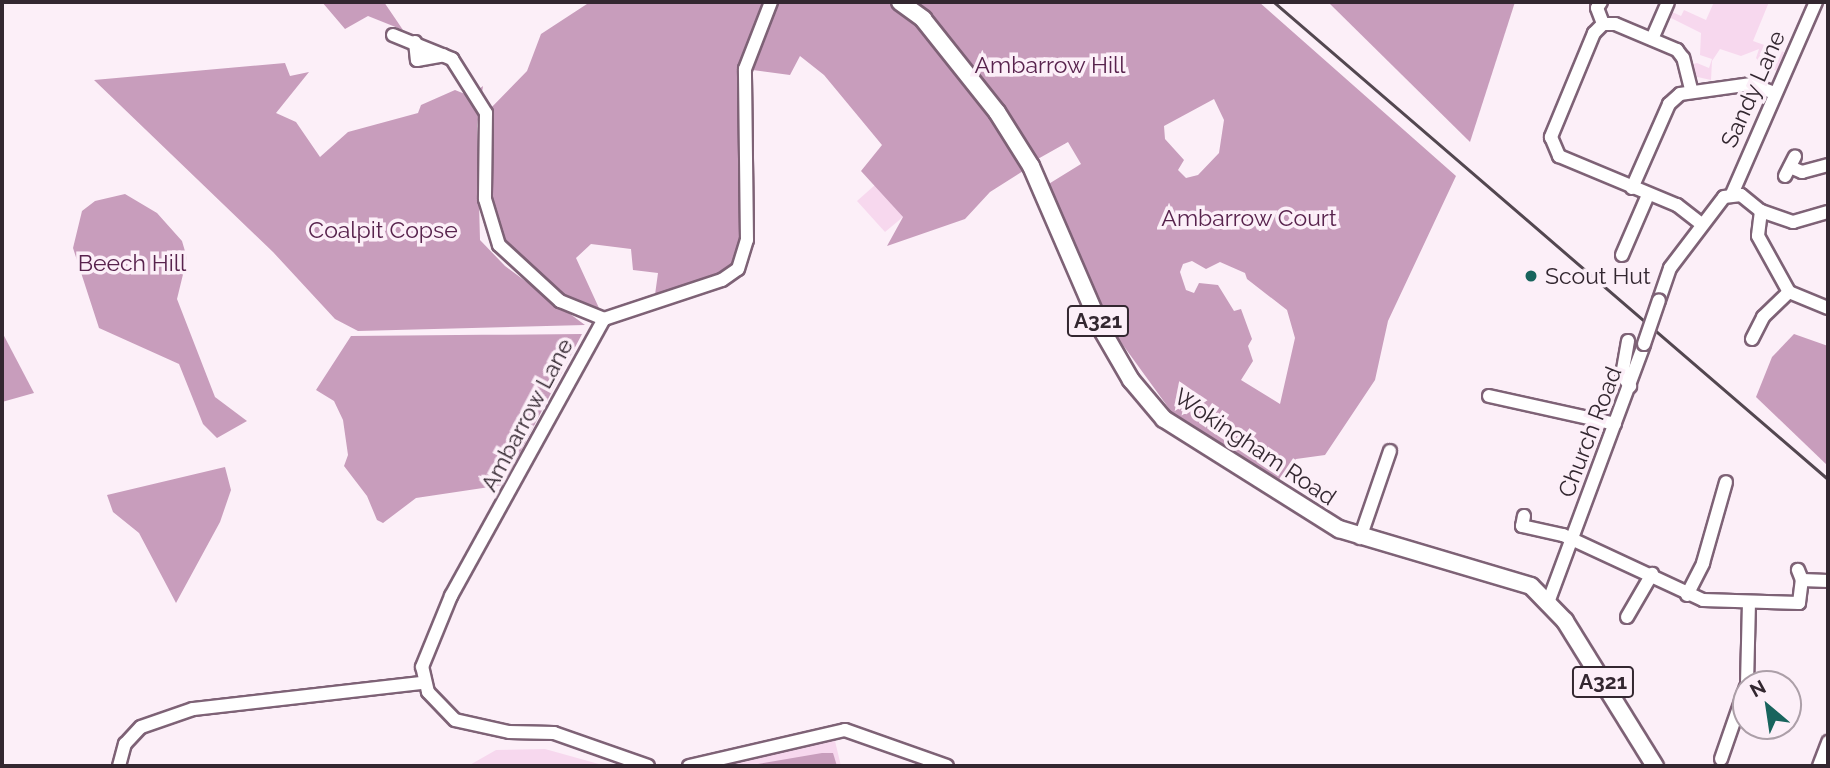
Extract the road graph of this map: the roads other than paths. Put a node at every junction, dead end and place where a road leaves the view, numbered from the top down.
1 (771, 2) edge
2 (900, 2) edge
3 (1601, 2) edge
4 (1668, 2) edge
5 (1816, 2) edge
6 (1603, 24) junction
7 (393, 35) dead end
8 (1652, 39) junction
9 (1691, 89) junction
10 (1775, 93) junction
11 (1828, 165) edge
12 (1790, 166) dead end
13 (1632, 188) junction
14 (1732, 194) junction
15 (1648, 195) junction
16 (1761, 211) junction
17 (1828, 212) edge
18 (1701, 224) junction
19 (1622, 255) dead end
20 (1788, 292) junction
21 (1828, 308) edge
22 (604, 319) junction
23 (1752, 340) dead end
24 (1628, 341) dead end
25 (1630, 386) junction
26 (1489, 396) dead end
27 (1615, 424) junction
28 (1391, 451) dead end
29 (1726, 482) dead end
30 (1524, 516) dead end
31 (1360, 538) junction
32 (1571, 541) junction
33 (1652, 574) junction
34 (1556, 576) junction
35 (1828, 581) edge
36 (1531, 586) junction
37 (1687, 595) junction
38 (1549, 600) junction
39 (1749, 601) junction
40 (1627, 617) dead end
41 (1747, 670) edge
42 (422, 683) junction
43 (1732, 729) edge
44 (1828, 742) edge
45 (1721, 760) dead end
46 (119, 766) edge
47 (648, 766) edge
48 (689, 766) edge
49 (947, 766) edge
50 (1655, 766) edge
51 (1818, 766) edge

1 - 22 street
2 - 31 main road, Wokingham Road / A321
3 - 6 street
4 - 8 street
5 - 10 street, Sandy Lane
6 - 8 street
6 - 13 street
7 - 22 street
8 - 9 street
9 - 10 street
9 - 13 street
10 - 14 street, Sandy Lane
11 - 12 street
13 - 15 street
14 - 16 street
14 - 18 street, Church Road
15 - 18 street
15 - 19 street
16 - 17 street
16 - 20 street
18 - 25 street, Church Road, bridge
20 - 21 street
20 - 23 street
22 - 42 street, Ambarrow Lane
24 - 25 street
25 - 27 street, Church Road
26 - 27 street
27 - 32 street, Church Road
28 - 31 street
29 - 37 street
30 - 32 street
31 - 36 main road, Wokingham Road / A321
32 - 33 street
32 - 34 street, Church Road
33 - 37 street
33 - 40 street
34 - 36 street
34 - 38 street, Church Road
35 - 39 street
36 - 38 main road, Wokingham Road / A321
37 - 39 street
38 - 50 main road, A321
39 - 41 street
42 - 46 street
42 - 47 street
43 - 45 street
44 - 51 street
48 - 49 street

